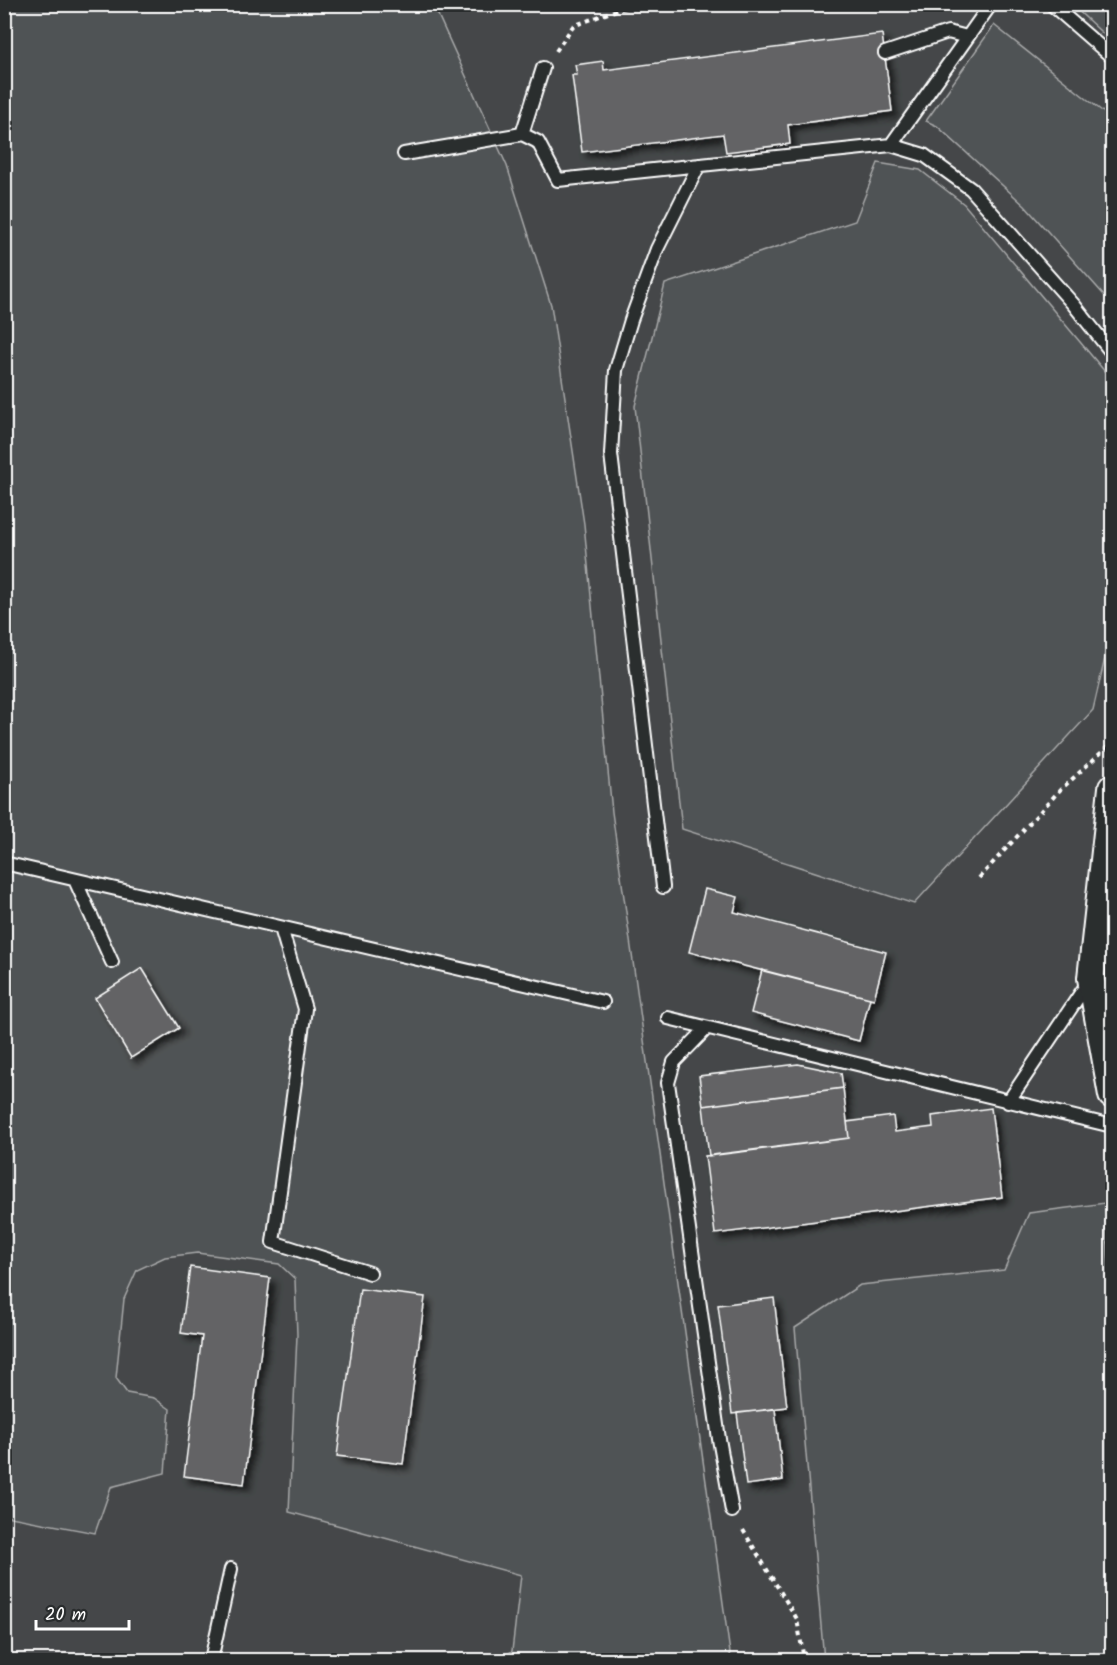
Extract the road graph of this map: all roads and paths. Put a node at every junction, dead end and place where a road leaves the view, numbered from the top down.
1 (650, 4) edge
2 (903, 4) edge
3 (926, 4) edge
4 (991, 4) edge
5 (1051, 4) edge
6 (967, 37) junction
7 (885, 53) dead end
8 (1113, 57) edge
9 (543, 68) joint
10 (522, 134) junction
11 (891, 145) junction
12 (404, 154) dead end
13 (699, 165) junction
14 (1113, 353) edge
15 (1113, 743) edge
16 (1113, 788) edge
17 (4, 863) edge
18 (979, 878) dead end
19 (75, 880) junction
20 (663, 887) dead end
21 (281, 928) junction
22 (112, 962) dead end
23 (1091, 978) junction
24 (603, 1002) dead end
25 (668, 1018) dead end
26 (707, 1028) junction
27 (1113, 1095) edge
28 (1008, 1102) junction
29 (1113, 1126) edge
30 (370, 1273) dead end
31 (732, 1511) joint
32 (231, 1569) dead end
33 (211, 1660) edge
34 (804, 1660) edge

1 - 9 path
2 - 3 path
4 - 6 lane
5 - 8 lane
6 - 7 lane
6 - 11 lane
9 - 10 lane
10 - 12 lane
10 - 13 lane
11 - 13 lane
11 - 14 lane
13 - 20 lane
15 - 18 path
16 - 23 street
17 - 19 lane
19 - 21 lane
19 - 22 lane
21 - 24 lane
21 - 30 lane
23 - 27 street
23 - 28 lane
25 - 26 lane
26 - 28 lane
26 - 31 lane
28 - 29 lane
31 - 34 path
32 - 33 lane

